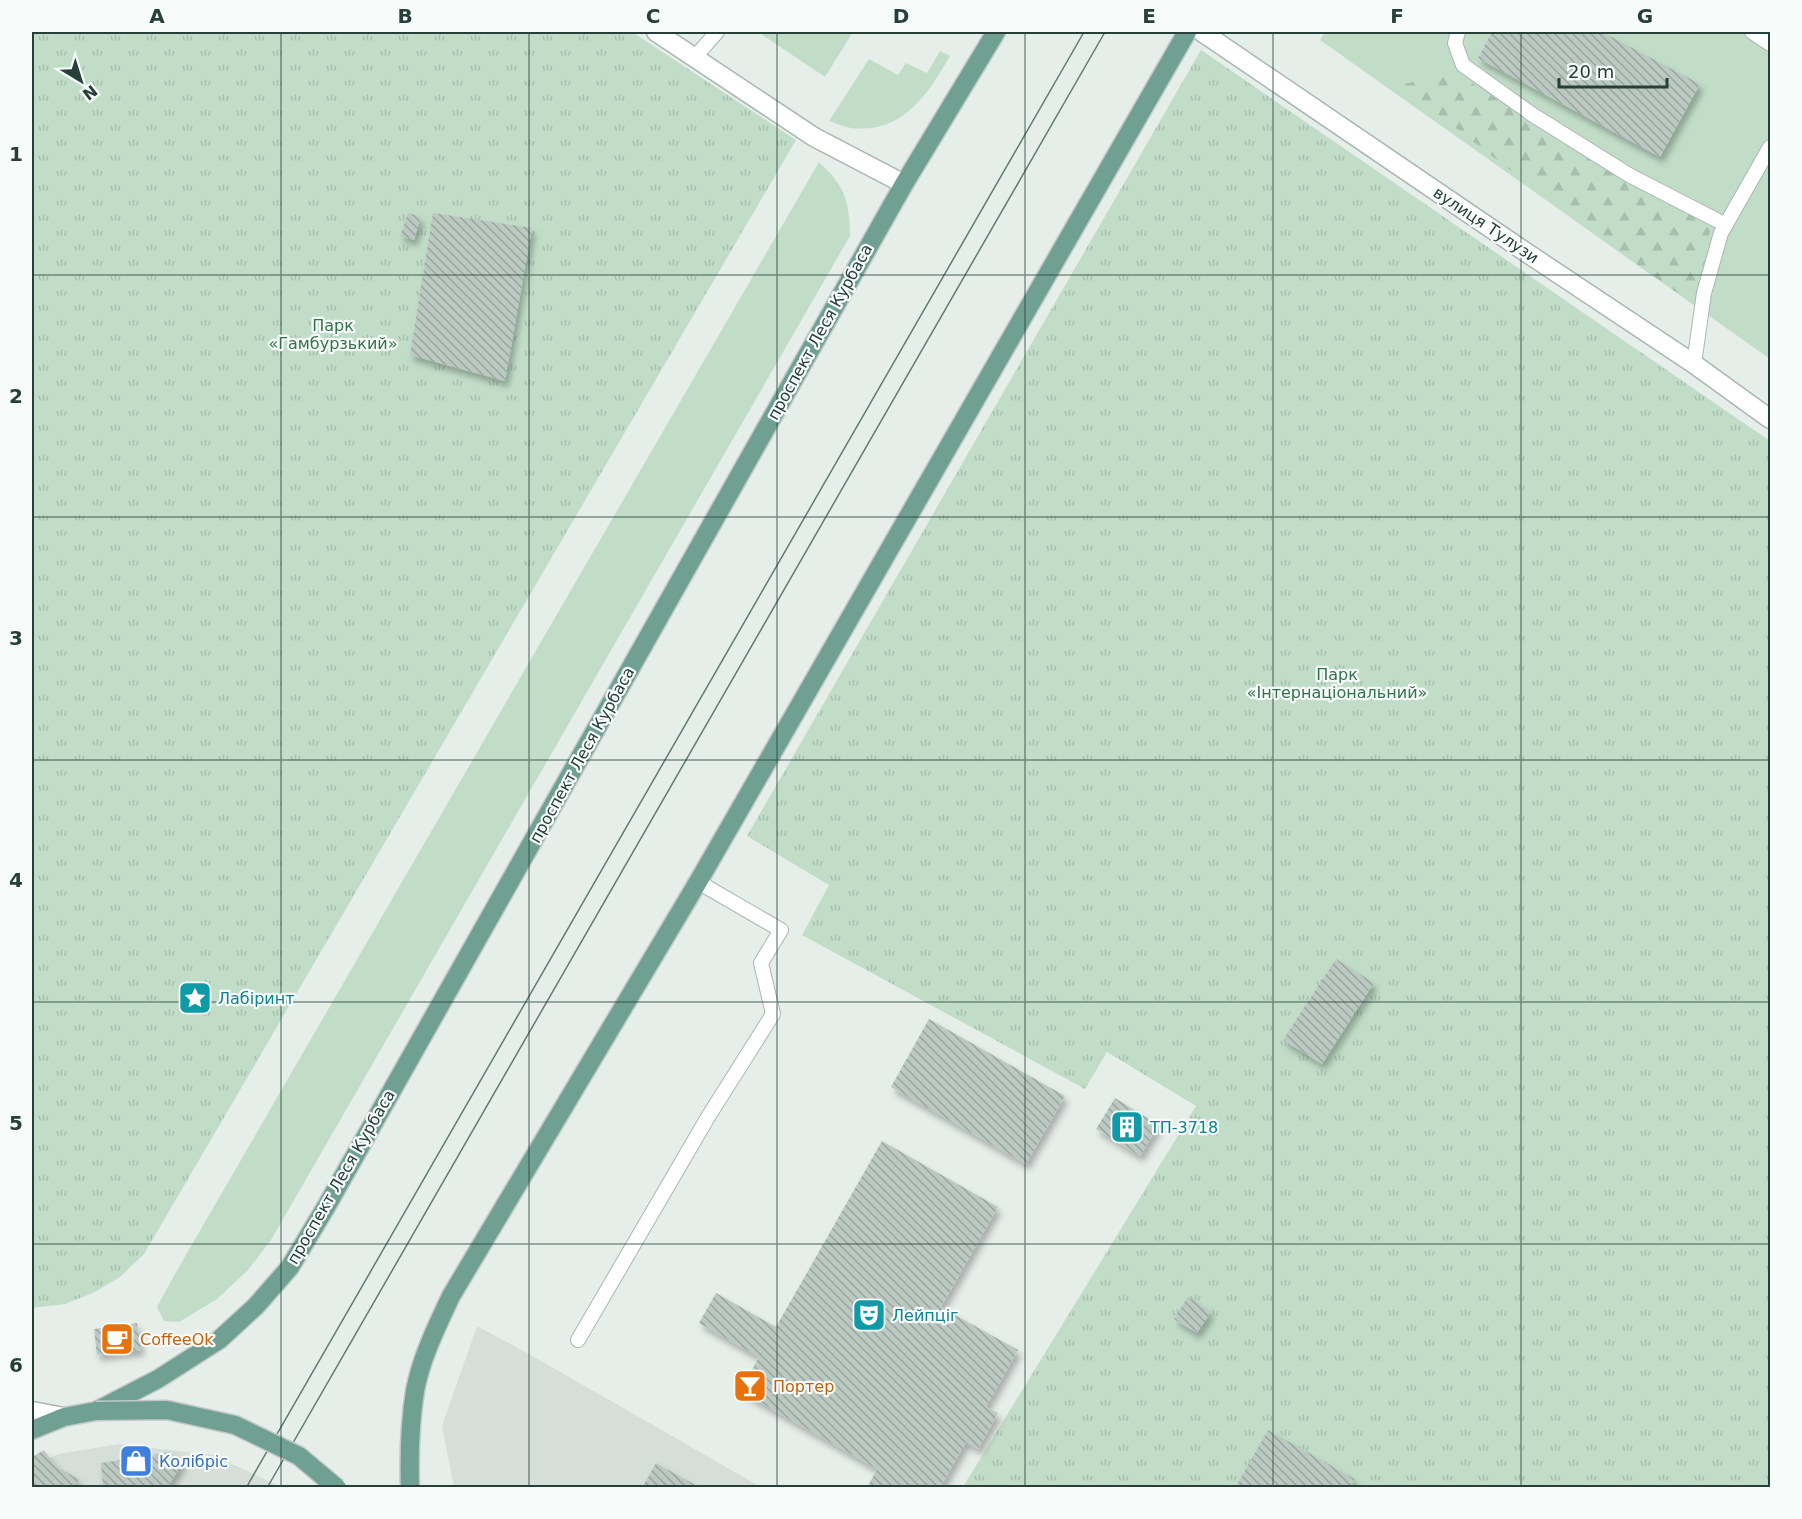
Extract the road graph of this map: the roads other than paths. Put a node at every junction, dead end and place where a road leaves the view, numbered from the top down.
1 (656, 32) edge
2 (717, 32) edge
3 (996, 32) edge
4 (1186, 32) edge
5 (1202, 32) edge
6 (1458, 32) edge
7 (1752, 32) edge
8 (1770, 44) edge
9 (695, 57) junction
10 (1770, 147) edge
11 (904, 184) junction
12 (1726, 225) junction
13 (1694, 364) junction
14 (1770, 418) edge
15 (698, 882) junction
16 (578, 1340) dead end
17 (32, 1411) edge
18 (96, 1411) junction
19 (64, 1417) junction
20 (32, 1430) edge
21 (337, 1488) edge
22 (410, 1488) edge

1 - 9 street
2 - 9 lane
3 - 11 main road, проспект Леся Курбаса
4 - 15 main road
5 - 13 street, вулиця Тулузи
6 - 12 lane
7 - 8 lane
9 - 11 street
10 - 12 lane
11 - 18 main road, проспект Леся Курбаса
12 - 13 lane
13 - 14 street, вулиця Тулузи
15 - 16 lane
15 - 22 main road
17 - 19 street
18 - 19 main road
18 - 21 main road, bridge
19 - 20 main road

